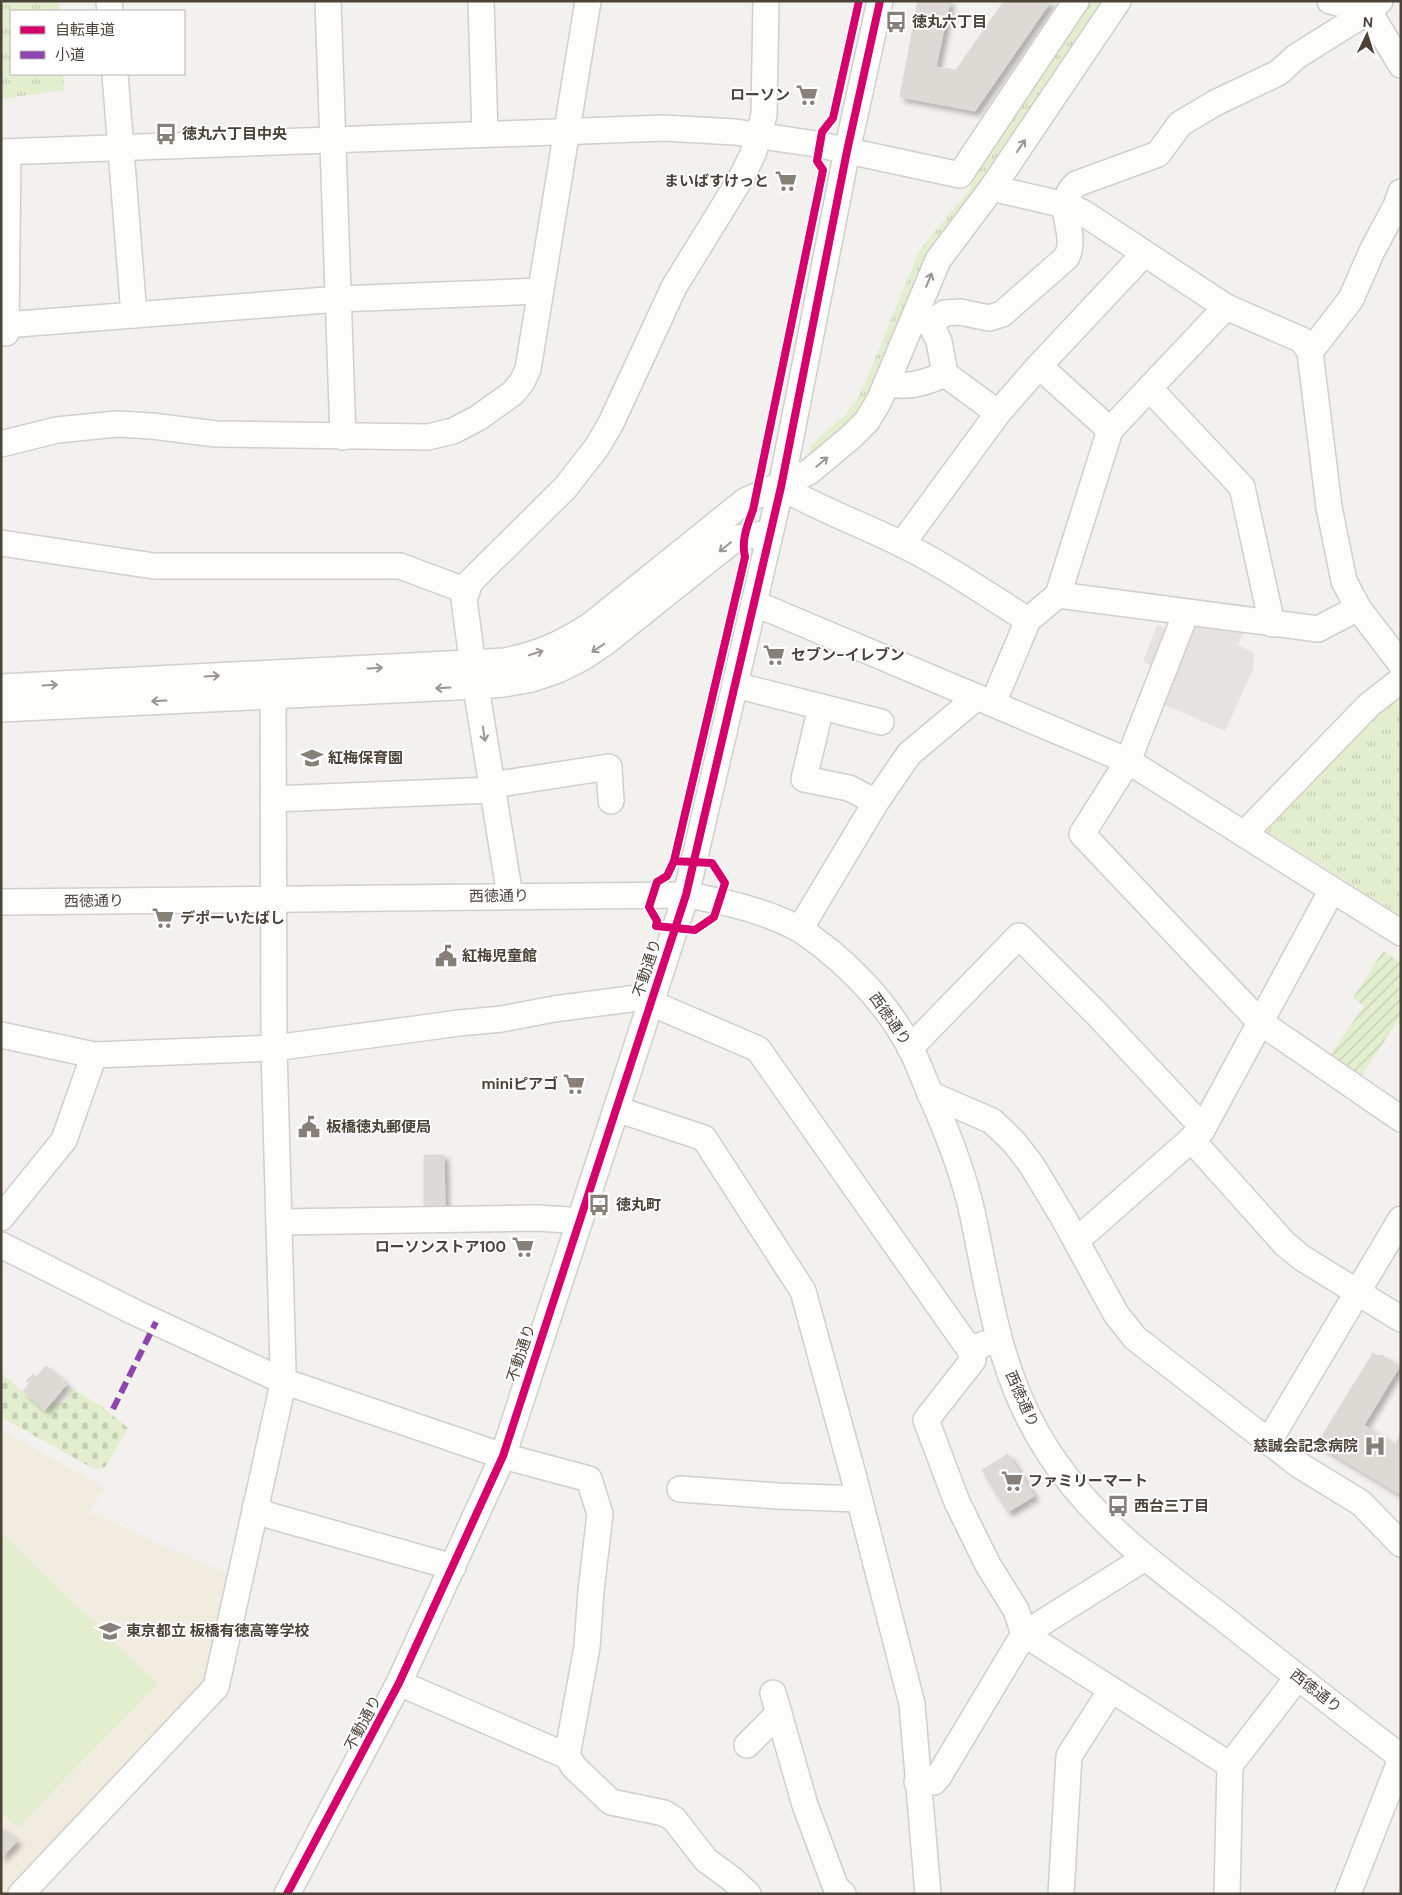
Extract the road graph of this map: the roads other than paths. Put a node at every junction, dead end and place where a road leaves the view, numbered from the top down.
1 (328, 1) edge
2 (481, 1) edge
3 (588, 1) edge
4 (766, 1) edge
5 (880, 1) edge
6 (1076, 1) edge
7 (1118, 1) edge
8 (1330, 1) edge
9 (1374, 6) edge
10 (1401, 65) edge
11 (115, 75) edge
12 (567, 131) junction
13 (485, 134) junction
14 (759, 135) junction
15 (333, 140) junction
16 (120, 147) junction
17 (847, 151) junction
18 (5, 152) edge
19 (992, 188) junction
20 (1401, 192) edge
21 (1065, 205) junction
22 (1144, 254) junction
23 (540, 291) junction
24 (339, 299) junction
25 (1226, 307) junction
26 (134, 315) junction
27 (922, 320) junction
28 (5, 325) edge
29 (1310, 352) junction
30 (1038, 366) junction
31 (945, 374) junction
32 (887, 383) junction
33 (1150, 389) junction
34 (998, 413) junction
35 (1110, 430) junction
36 (343, 437) junction
37 (1, 444) edge
38 (781, 487) junction
39 (770, 533) junction
40 (1, 543) edge
41 (902, 544) junction
42 (467, 591) junction
43 (1058, 595) junction
44 (754, 603) junction
45 (1358, 608) junction
46 (1186, 613) junction
47 (1028, 620) junction
48 (1272, 624) junction
49 (1401, 664) edge
50 (474, 675) junction
51 (1401, 680) edge
52 (735, 685) junction
53 (1, 687) edge
54 (273, 696) junction
55 (985, 700) junction
56 (821, 707) junction
57 (1, 709) edge
58 (881, 722) dead end
59 (1128, 761) junction
60 (492, 787) junction
61 (273, 799) junction
62 (611, 801) dead end
63 (876, 802) junction
64 (1244, 834) junction
65 (1332, 890) junction
66 (686, 895) junction
67 (510, 896) junction
68 (274, 898) junction
69 (1, 902) edge
70 (800, 929) junction
71 (1401, 932) edge
72 (652, 999) junction
73 (1260, 1022) junction
74 (1, 1035) edge
75 (274, 1048) junction
76 (910, 1048) junction
77 (94, 1055) junction
78 (930, 1094) junction
79 (616, 1109) junction
80 (1401, 1119) edge
81 (1196, 1134) junction
82 (1, 1218) edge
83 (1401, 1218) edge
84 (279, 1222) junction
85 (579, 1222) junction
86 (1076, 1241) junction
87 (1, 1245) edge
88 (1357, 1292) junction
89 (1401, 1319) edge
90 (998, 1338) junction
91 (970, 1350) junction
92 (283, 1381) junction
93 (1269, 1441) junction
94 (502, 1456) junction
95 (680, 1489) dead end
96 (859, 1499) junction
97 (255, 1508) junction
98 (1401, 1544) edge
99 (1145, 1558) junction
100 (453, 1567) junction
101 (1024, 1634) junction
102 (1298, 1678) junction
103 (399, 1683) junction
104 (1111, 1690) junction
105 (747, 1745) dead end
106 (567, 1756) junction
107 (1401, 1758) edge
108 (1230, 1765) junction
109 (917, 1782) junction
110 (21, 1894) edge
111 (287, 1894) edge
112 (748, 1894) edge
113 (842, 1894) edge
114 (928, 1894) edge
115 (1061, 1894) edge
116 (1227, 1894) edge
117 (1348, 1894) edge

1 - 15 street
2 - 13 street
3 - 12 street
4 - 14 street
5 - 17 street, 不動通り
6 - 17 street
19 -> 7 street
8 - 9 street
9 - 10 street
9 - 21 street
11 - 16 street
12 - 13 street
12 - 14 street
12 - 23 street
13 - 15 street
14 - 17 street
14 - 42 street
15 - 16 street
15 - 24 street
16 - 18 street
16 - 26 street
17 - 38 street, 不動通り
18 - 28 street
19 - 21 street
27 -> 19 street
20 - 29 street
21 - 22 street
21 - 27 street
22 - 25 street
22 - 30 street
23 - 24 street
23 - 36 street
24 - 26 street
24 - 36 street
25 - 29 street
25 - 33 street
26 - 28 street
27 - 31 street
27 - 32 street
29 - 45 street
30 - 34 street
30 - 35 street
31 - 32 street
31 - 34 street
38 -> 32 street
33 - 35 street
33 - 48 street
34 - 41 street
35 - 43 street
36 - 37 street
38 - 39 street, 不動通り
38 - 41 street
50 -> 38 street
39 - 44 street, 不動通り
39 -> 50 street
40 - 42 street
41 - 47 street
42 - 50 street
43 - 46 street
43 - 47 street
44 - 52 street, 不動通り
44 - 55 street
45 - 48 street
45 - 49 street
46 - 48 street
46 - 59 street
47 - 55 street
53 -> 50 street
50 -> 54 street
50 -> 60 street
51 - 64 street
52 - 56 street
52 - 66 street, 不動通り
54 -> 57 street
54 - 61 street
55 - 59 street
55 - 63 street
56 - 58 street
56 - 63 street
59 - 64 street
59 - 73 street
60 - 61 street
60 - 62 street
60 - 67 street
61 - 68 street
63 - 70 street
64 - 65 street
65 - 71 street
65 - 73 street
66 - 67 street, 西徳通り
66 - 70 street, 西徳通り
66 - 72 street, 不動通り
67 - 68 street, 西徳通り
68 - 69 street, 西徳通り
68 - 75 street
70 - 76 street, 西徳通り
72 - 75 street
72 - 79 street, 不動通り
72 - 91 street
73 - 80 street
73 - 81 street
74 - 77 street
75 - 77 street
75 - 84 street
76 - 78 street, 西徳通り
76 - 81 street
77 - 82 street
78 - 86 street
78 - 90 street, 西徳通り
79 - 85 street, 不動通り
79 - 96 street
81 - 86 street
81 - 88 street
83 - 88 street
84 - 85 street
84 - 92 street
85 - 94 street, 不動通り
86 - 93 street
87 - 92 street
88 - 89 street
88 - 93 street
90 - 91 street
90 - 99 street, 西徳通り
91 - 101 street
92 - 94 street
92 - 97 street
93 - 98 street
94 - 100 street, 不動通り
94 - 106 street
95 - 96 street
96 - 109 street
97 - 100 street
97 - 110 street
99 - 101 street
99 - 102 street, 西徳通り
100 - 103 street, 不動通り
101 - 104 street
101 - 109 street
102 - 107 street, 西徳通り
102 - 108 street
103 - 106 street
103 - 111 street, 不動通り
104 - 108 street
104 - 115 street
105 - 113 street
106 - 112 street
107 - 117 street
108 - 116 street
109 - 114 street

